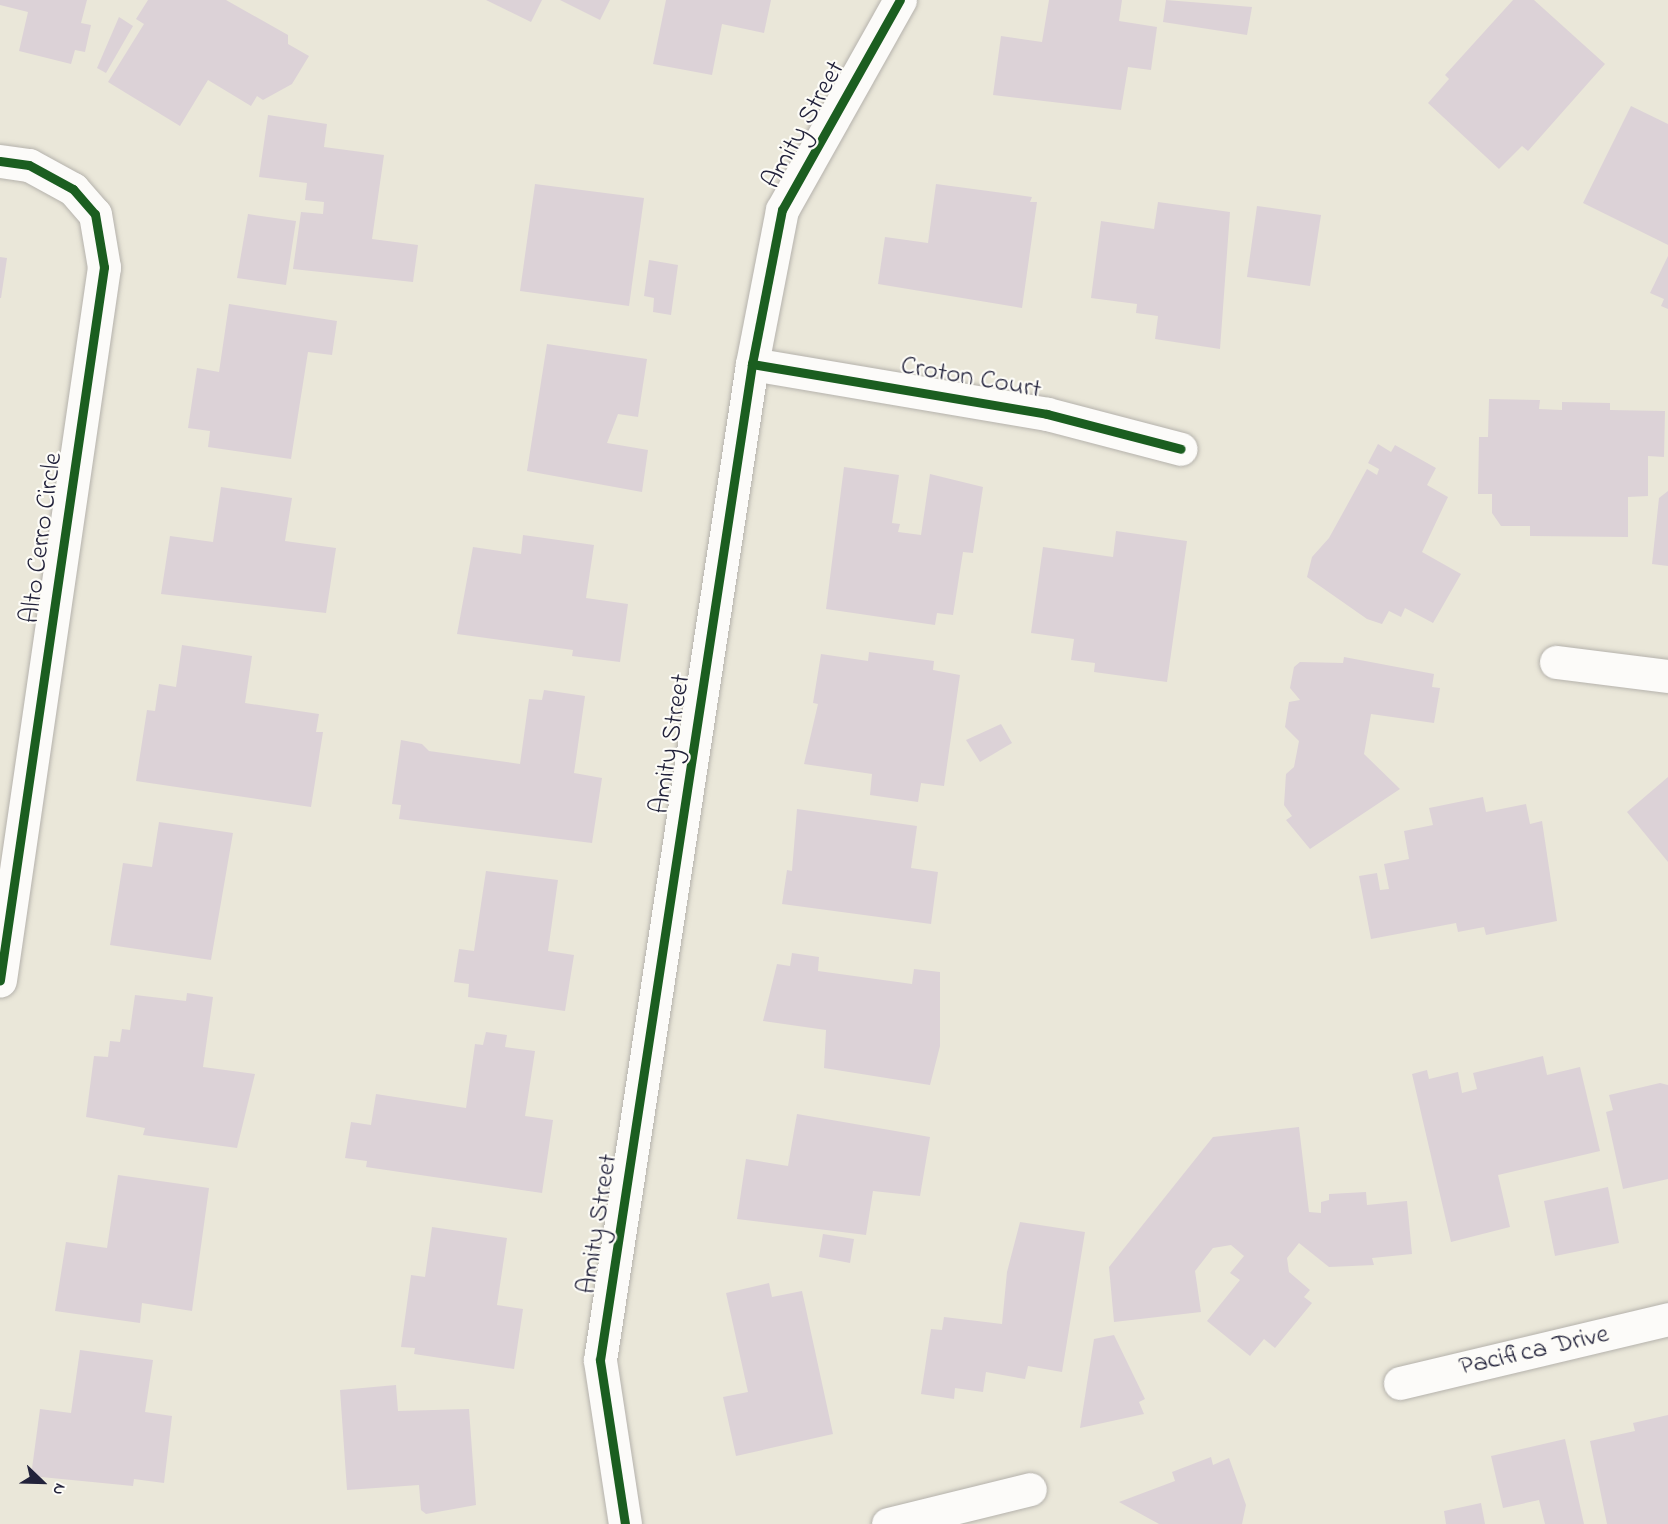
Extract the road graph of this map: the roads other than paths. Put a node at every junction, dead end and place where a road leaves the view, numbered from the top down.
1 (900, 0) edge
2 (0, 160) edge
3 (752, 364) junction
4 (1181, 449) dead end
5 (1556, 662) dead end
6 (1668, 676) edge
7 (0, 980) edge
8 (1668, 1319) edge
9 (1400, 1383) dead end
10 (1030, 1489) dead end
11 (625, 1524) edge
12 (888, 1524) edge

1 - 3 street, Amity Street
2 - 7 street, Alto Cerro Circle
3 - 4 street, Croton Court
3 - 11 street, Amity Street
5 - 6 street
8 - 9 street, Pacifica Drive
10 - 12 street

